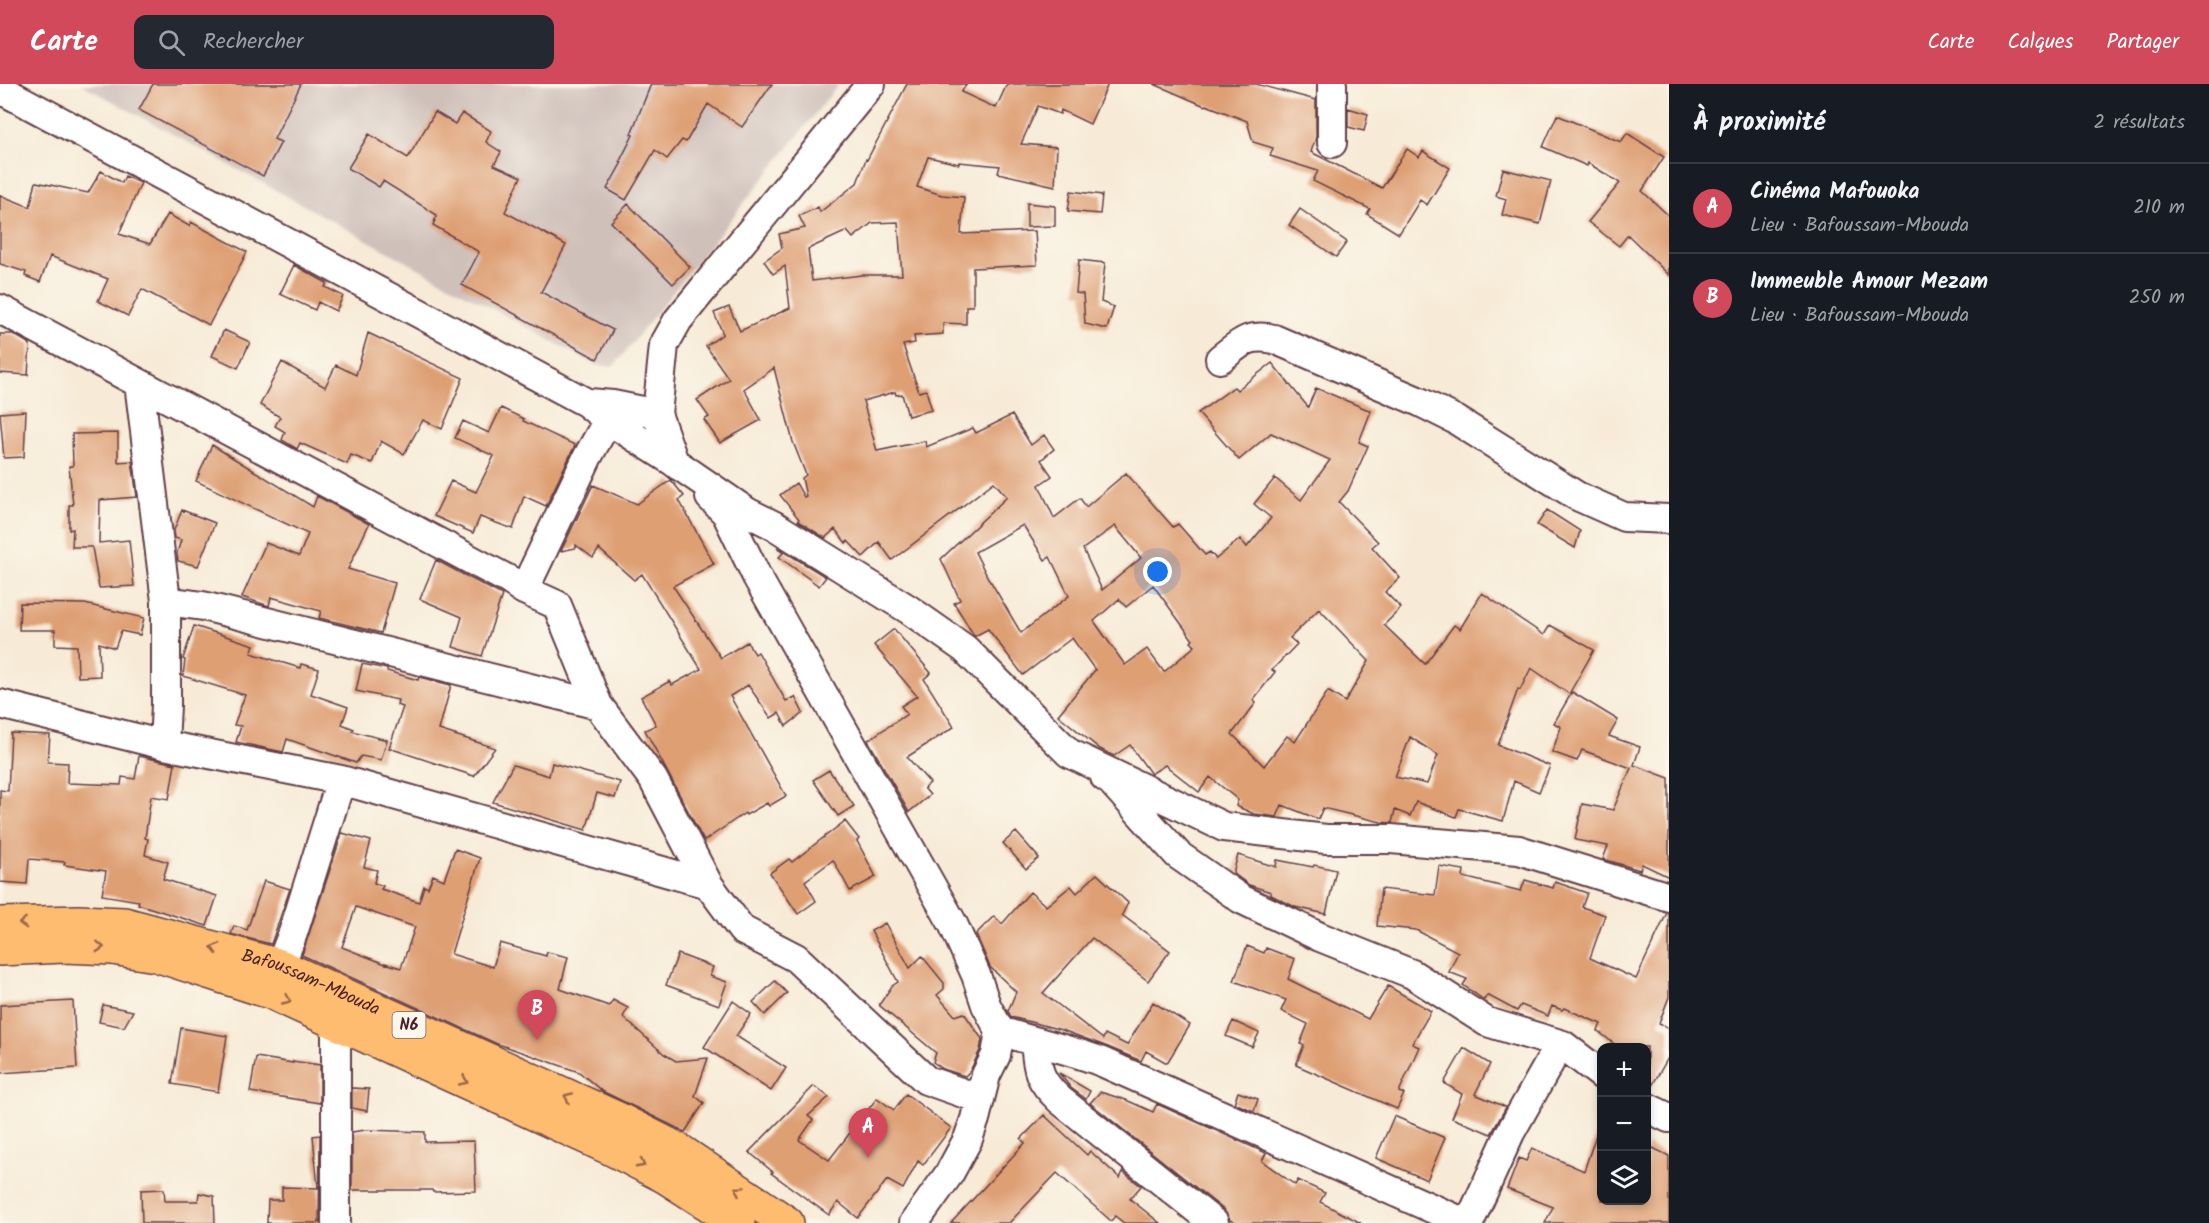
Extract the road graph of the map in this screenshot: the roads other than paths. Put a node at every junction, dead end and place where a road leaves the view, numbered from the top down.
1 (871, 84) edge
2 (1332, 84) edge
3 (0, 89) edge
4 (1332, 142) dead end
5 (0, 309) edge
6 (1220, 359) dead end
7 (139, 383) junction
8 (598, 412) junction
9 (657, 414) junction
10 (674, 462) junction
11 (1669, 519) edge
12 (524, 590) junction
13 (166, 601) junction
14 (0, 704) edge
15 (598, 705) junction
16 (164, 745) junction
17 (1069, 753) junction
18 (341, 780) junction
19 (708, 884) junction
20 (1669, 897) edge
21 (0, 924) edge
22 (0, 949) edge
23 (280, 966) junction
24 (336, 1007) junction
25 (1000, 1031) junction
26 (1035, 1042) junction
27 (1560, 1044) junction
28 (1597, 1072) edge
29 (980, 1099) junction
30 (1651, 1109) edge
31 (1669, 1118) edge
32 (336, 1223) edge
33 (738, 1223) edge
34 (787, 1223) edge
35 (914, 1223) edge
36 (1214, 1223) edge
37 (1467, 1223) edge

1 - 9 street
2 - 4 street
3 - 8 street
5 - 7 street
6 - 11 street
7 - 12 street
7 - 13 street
8 - 9 street
8 - 10 street
8 - 12 street
9 - 10 street
10 - 17 street
10 - 25 street
12 - 15 street
13 - 15 street
13 - 16 street
14 - 16 street
15 - 19 street
16 - 18 street
17 - 20 street
17 - 27 street
18 - 19 street
18 - 23 street
19 - 29 street
23 -> 21 highway, Bafoussam-Mbouda / N6
22 -> 24 highway, Bafoussam-Mbouda / N6
23 - 24 highway, Bafoussam-Mbouda / N6
24 - 32 street
24 -> 33 highway, Bafoussam-Mbouda / N6
34 -> 24 highway, Bafoussam-Mbouda / N6
25 - 26 street
25 - 29 street
26 - 36 street
26 - 37 street
27 - 28 street
27 - 37 street
29 - 35 street
30 - 31 street

